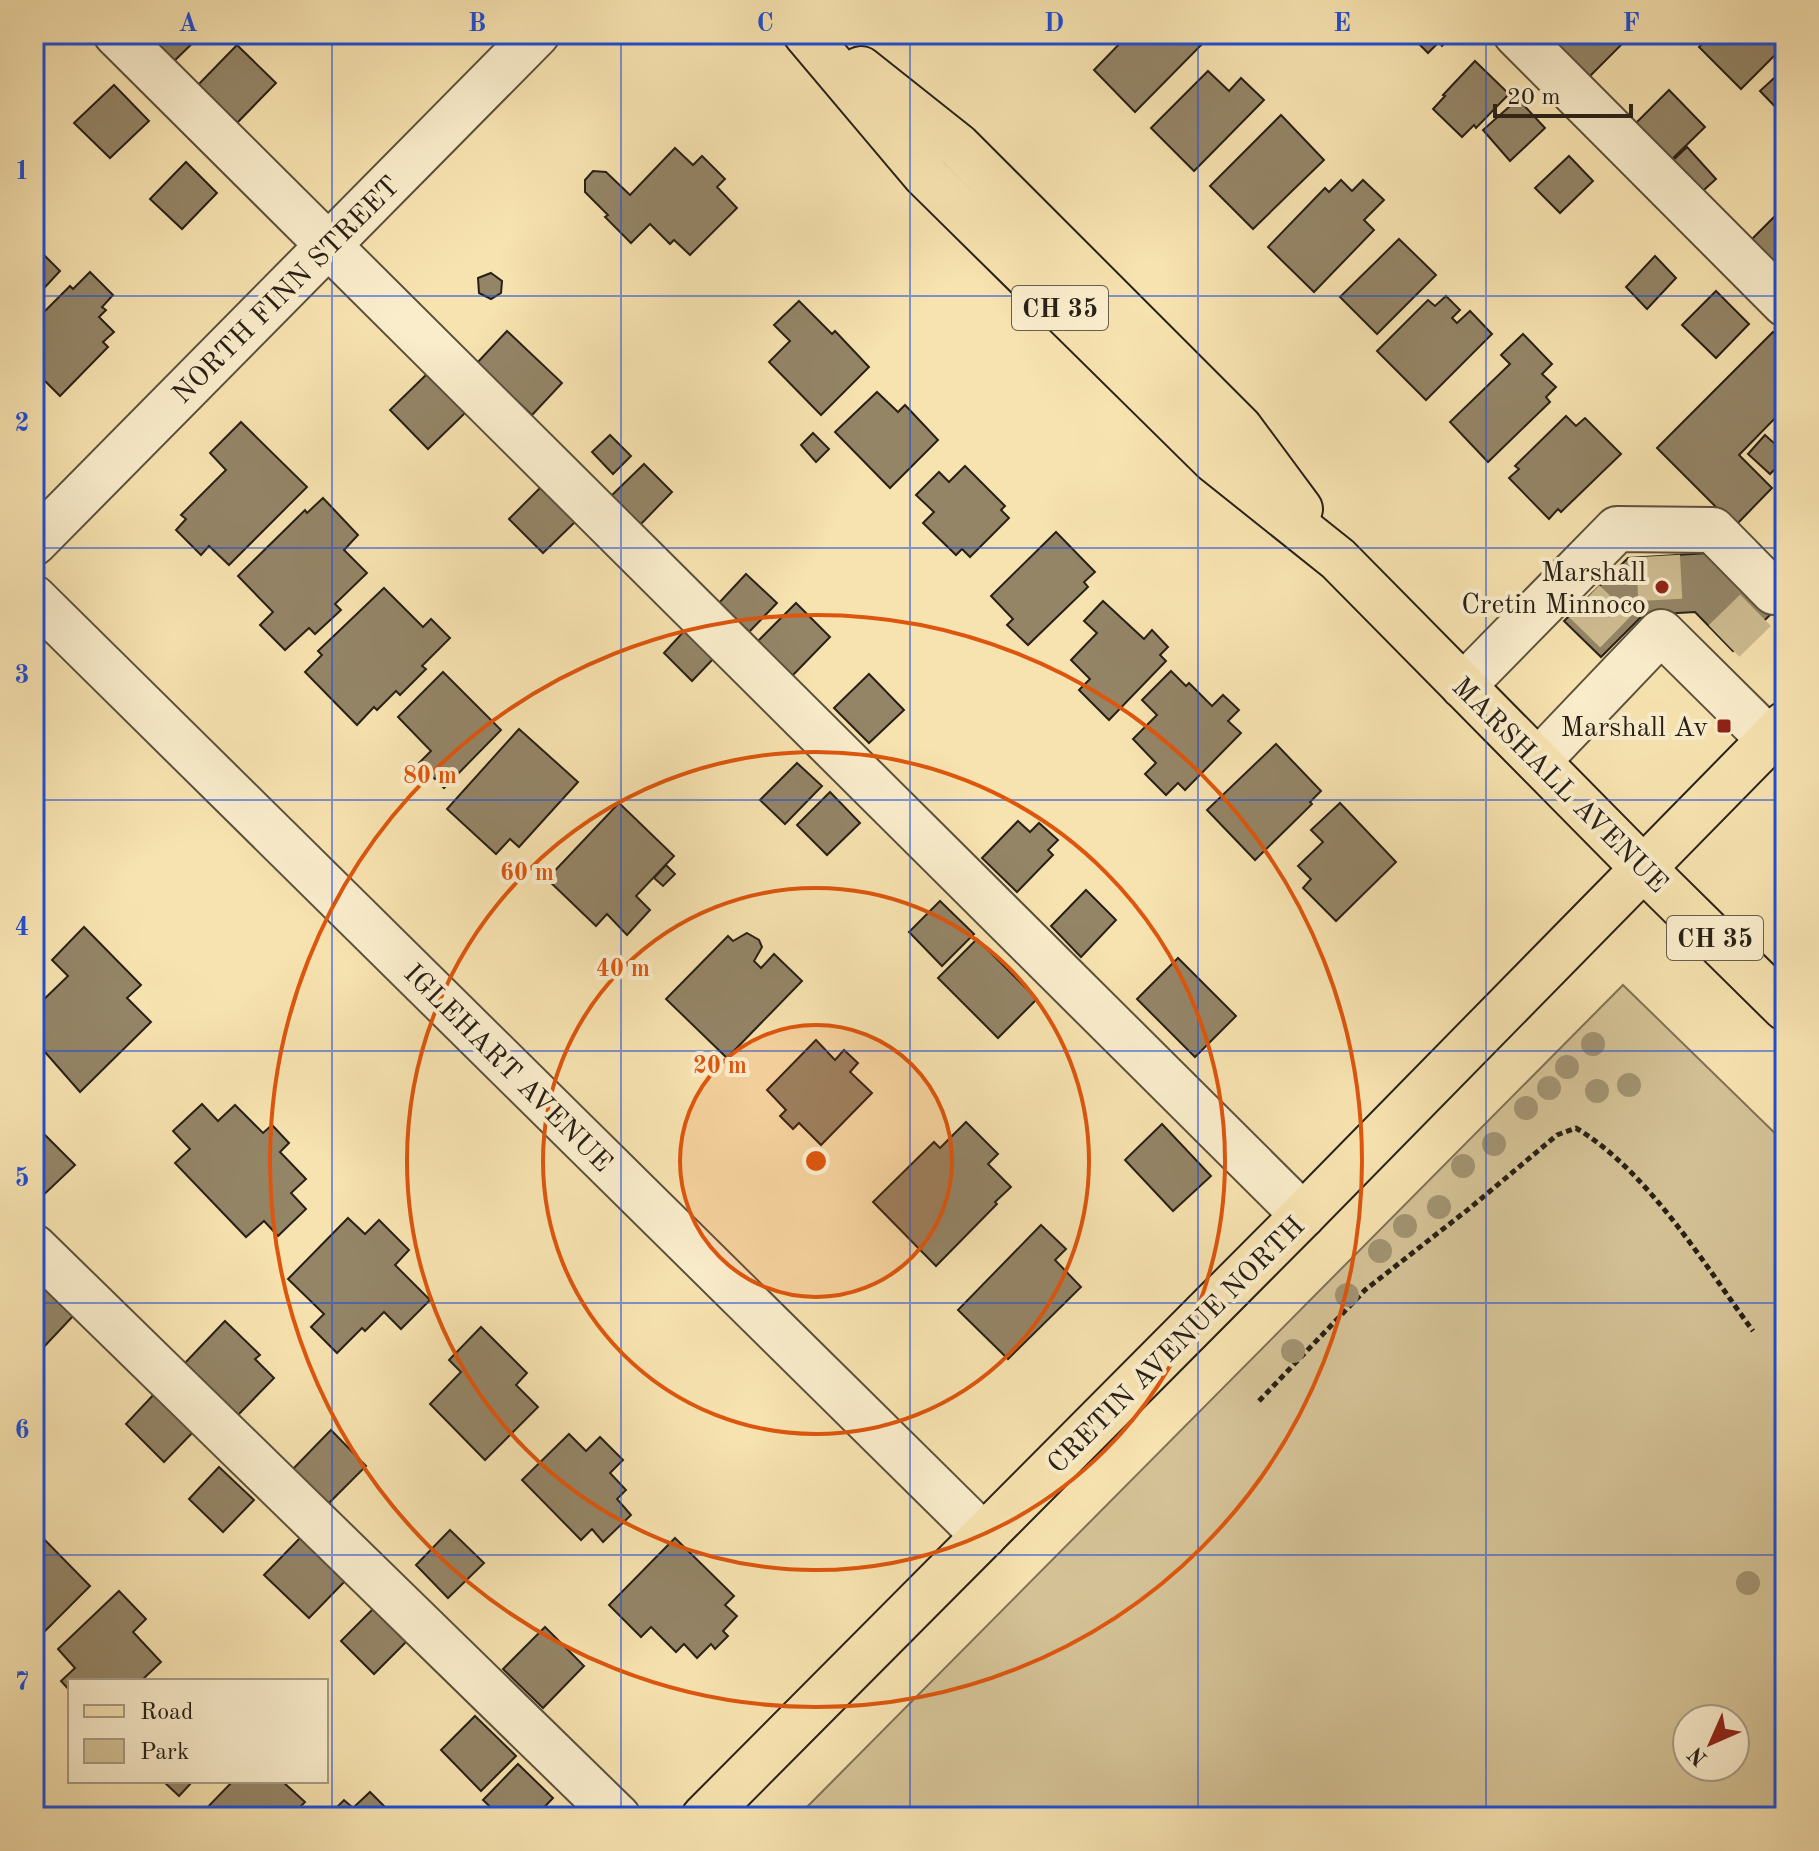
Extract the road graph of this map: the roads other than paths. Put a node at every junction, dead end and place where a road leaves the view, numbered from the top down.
1 (116, 34) edge
2 (537, 34) edge
3 (806, 34) edge
4 (816, 34) edge
5 (1516, 34) edge
6 (328, 246) junction
7 (1785, 304) edge
8 (34, 543) edge
9 (1338, 559) junction
10 (1773, 593) edge
11 (34, 598) edge
12 (1463, 686) junction
13 (1777, 732) edge
14 (1538, 761) junction
15 (1644, 869) junction
16 (1785, 1008) edge
17 (1303, 1215) junction
18 (34, 1247) edge
19 (984, 1536) junction
20 (618, 1817) edge
21 (704, 1817) edge

1 - 6 street
2 - 6 street, NORTH FINN STREET
3 - 9 main road, MARSHALL AVENUE / CH 35
4 - 9 main road, MARSHALL AVENUE / CH 35
5 - 7 street
6 - 8 street, NORTH FINN STREET
6 - 17 street
9 - 12 main road, MARSHALL AVENUE / CH 35
10 - 12 street
11 - 19 street, IGLEHART AVENUE
12 - 14 main road, MARSHALL AVENUE / CH 35
13 - 14 street
13 - 15 main road, CRETIN AVENUE NORTH
14 - 15 main road, MARSHALL AVENUE / CH 35
15 - 16 main road, MARSHALL AVENUE / CH 35
15 - 17 main road, CRETIN AVENUE NORTH
17 - 19 main road, CRETIN AVENUE NORTH
18 - 20 street
19 - 21 main road, CRETIN AVENUE NORTH

